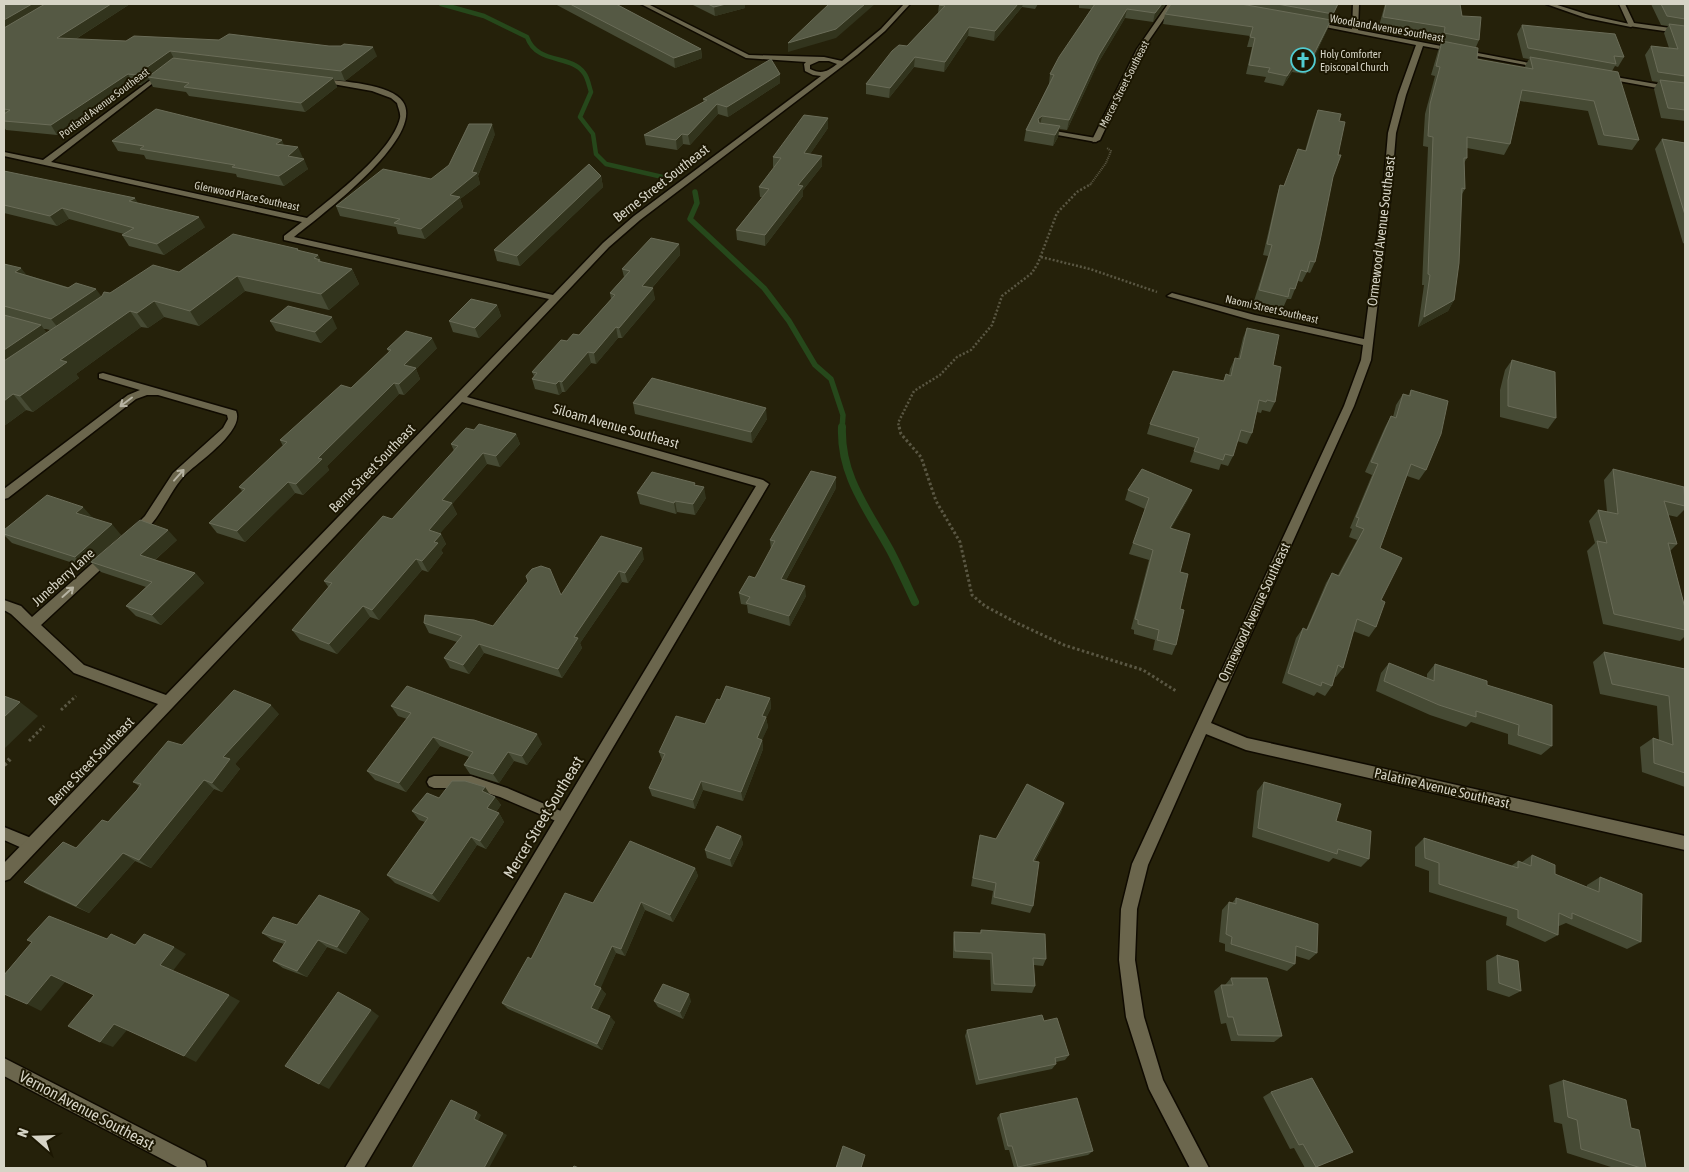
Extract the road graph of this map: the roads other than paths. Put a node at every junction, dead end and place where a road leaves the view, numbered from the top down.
1 (644, 4) edge
2 (907, 4) edge
3 (1171, 4) edge
4 (1356, 4) edge
5 (1549, 4) edge
6 (1622, 4) edge
7 (1309, 24) edge
8 (1630, 25) junction
9 (1355, 32) junction
10 (1685, 32) edge
11 (868, 43) junction
12 (1420, 44) junction
13 (758, 59) junction
14 (827, 59) junction
15 (815, 60) junction
16 (842, 64) junction
17 (1550, 67) edge
18 (167, 70) edge
19 (808, 70) junction
20 (828, 74) junction
21 (1598, 76) edge
22 (314, 80) edge
23 (1685, 91) edge
24 (783, 108) junction
25 (1040, 130) edge
26 (1050, 136) edge
27 (1092, 139) junction
28 (4, 154) edge
29 (45, 163) junction
30 (308, 221) junction
31 (1172, 296) road end
32 (556, 298) junction
33 (1368, 342) junction
34 (103, 376) dead end
35 (152, 390) junction
36 (460, 398) junction
37 (763, 484) joint
38 (4, 495) edge
39 (4, 605) edge
40 (32, 625) junction
41 (168, 702) junction
42 (1202, 726) junction
43 (434, 782) dead end
44 (563, 818) junction
45 (4, 833) edge
46 (1685, 843) edge
47 (31, 845) junction
48 (4, 874) edge
49 (4, 1067) edge
50 (198, 1168) edge
51 (354, 1168) edge
52 (1200, 1168) edge

1 - 13 street
2 - 11 street, Berne Street Southeast
3 - 27 street, Mercer Street Southeast
4 - 9 street
5 - 8 lane
6 - 8 street
7 - 9 street, Woodland Avenue Southeast
8 - 10 street
9 - 12 street, Woodland Avenue Southeast
11 - 14 street, Berne Street Southeast
11 - 16 street, Berne Street Southeast
12 - 17 street, Woodland Avenue Southeast
12 - 33 street, Ormewood Avenue Southeast
13 - 15 street
13 - 19 street
14 - 15 street, Berne Street Southeast
14 - 16 street, Berne Street Southeast
15 - 19 street, Berne Street Southeast
16 - 20 street, Berne Street Southeast
18 - 29 street, Portland Avenue Southeast
19 - 20 street
19 - 24 street, Berne Street Southeast
20 - 24 street, Berne Street Southeast
21 - 23 street
22 - 30 street
24 - 32 street, Berne Street Southeast
25 - 27 lane
26 - 27 lane
28 - 29 street, Glenwood Place Southeast
29 - 30 street, Glenwood Place Southeast
30 - 32 street, Glenwood Place Southeast
31 - 33 street, Naomi Street Southeast
32 - 36 street, Berne Street Southeast
33 - 42 street, Ormewood Avenue Southeast
34 - 35 street, Juneberry Lane
35 -> 38 street
40 -> 35 street, Juneberry Lane
36 - 37 street, Siloam Avenue Southeast
36 - 41 street, Berne Street Southeast
37 - 44 street, Mercer Street Southeast
39 - 40 street
40 - 41 street
41 - 47 street, Berne Street Southeast
42 - 46 street, Palatine Avenue Southeast
42 - 52 street, Ormewood Avenue Southeast
43 - 44 lane
44 - 51 street, Mercer Street Southeast
45 - 47 lane
47 - 48 street, Berne Street Southeast
49 - 50 street, Vernon Avenue Southeast

